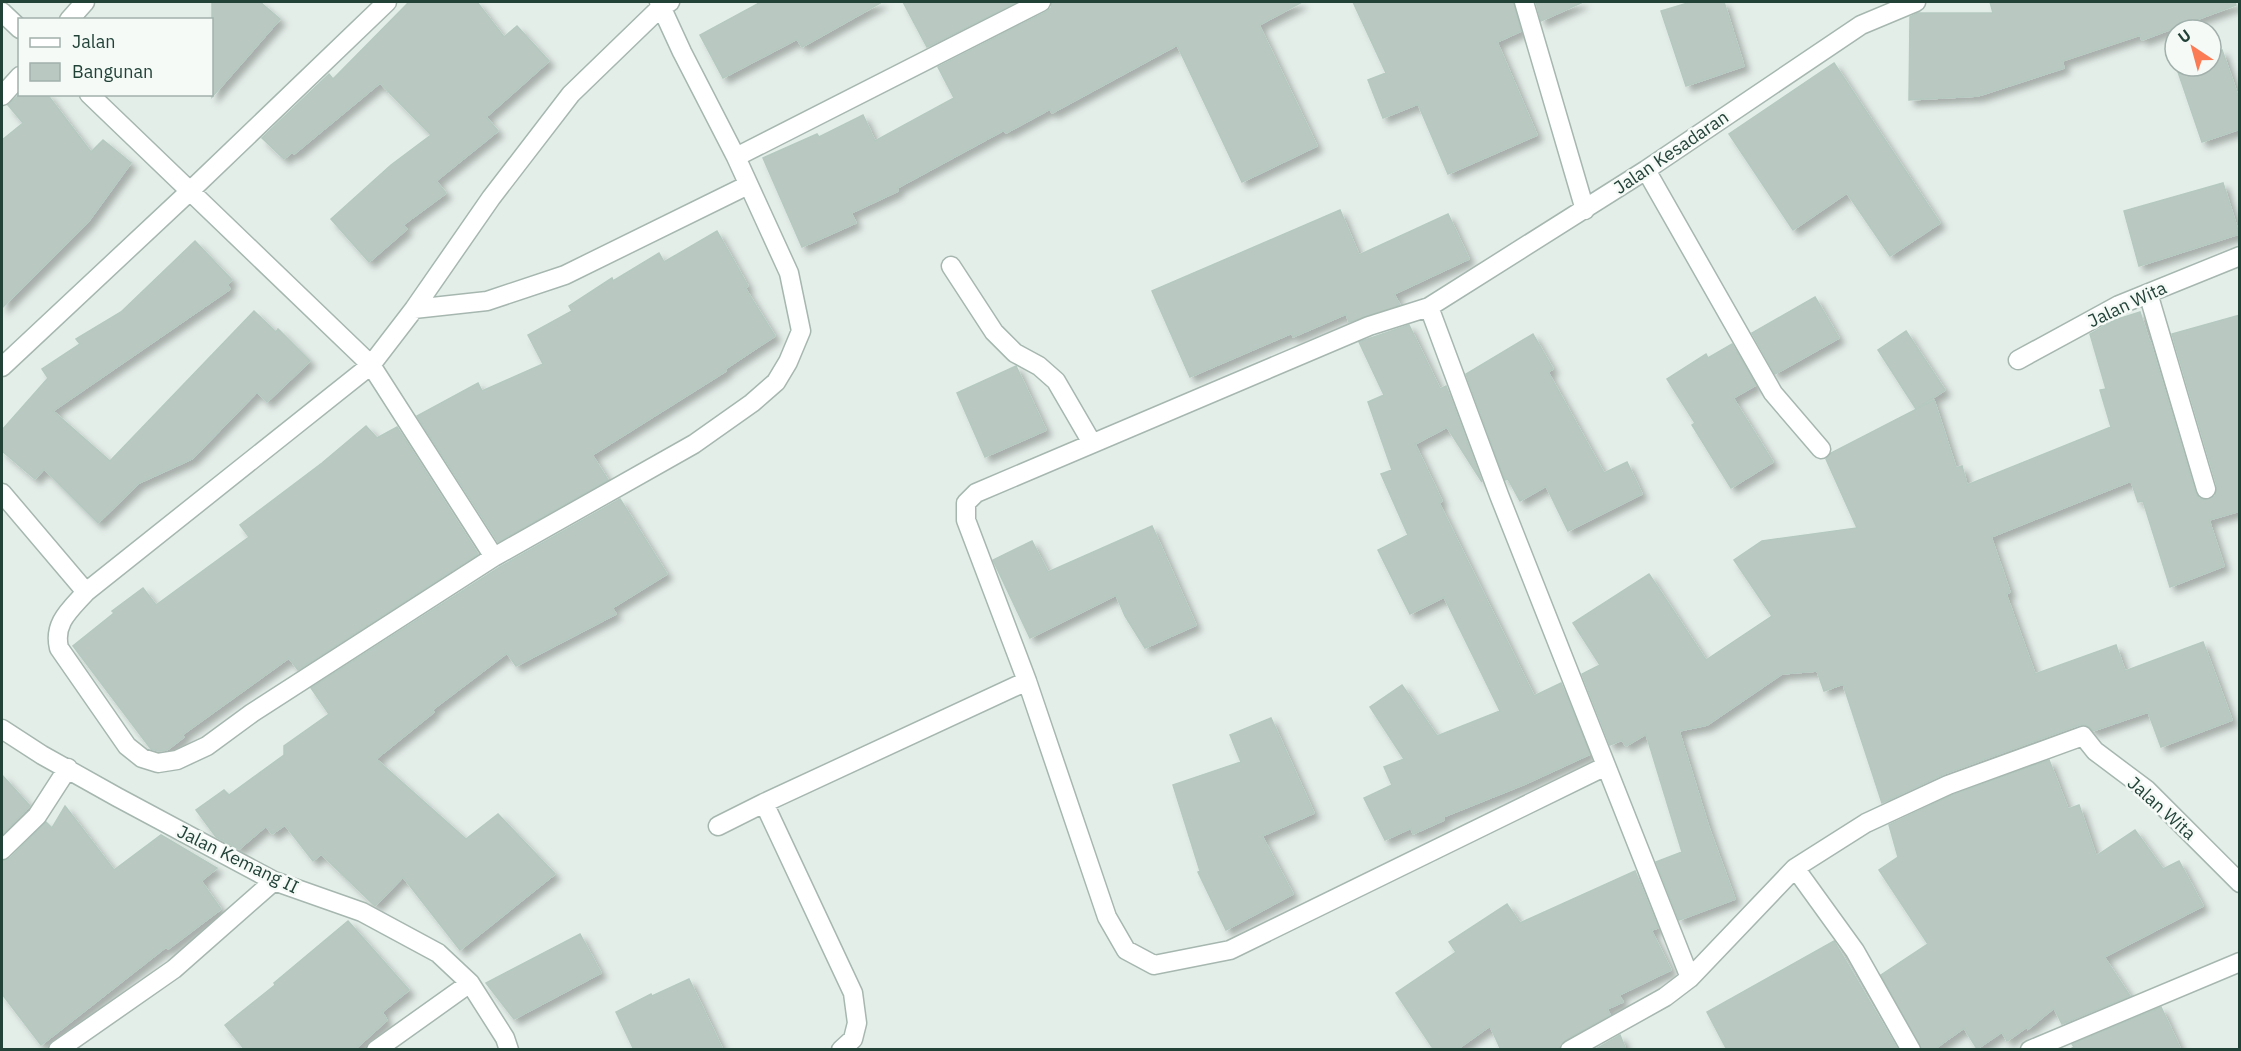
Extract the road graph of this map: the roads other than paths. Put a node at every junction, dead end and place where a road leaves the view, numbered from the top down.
1 (85, 2) edge
2 (387, 2) edge
3 (1041, 2) edge
4 (1524, 2) edge
5 (1916, 2) edge
6 (663, 3) edge
7 (2, 12) edge
8 (71, 18) edge
9 (18, 27) edge
10 (18, 78) edge
11 (2, 96) edge
12 (91, 96) edge
13 (736, 157) junction
14 (1646, 170) junction
15 (748, 184) junction
16 (190, 191) junction
17 (1585, 210) junction
18 (2240, 256) edge
19 (951, 267) dead end
20 (2148, 293) junction
21 (1429, 307) junction
22 (414, 309) junction
23 (2018, 360) dead end
24 (371, 365) junction
25 (2, 367) edge
26 (1092, 443) junction
27 (1821, 449) dead end
28 (2206, 489) dead end
29 (2, 493) edge
30 (494, 557) junction
31 (86, 592) junction
32 (1027, 681) junction
33 (2, 729) edge
34 (1606, 766) junction
35 (68, 768) junction
36 (764, 803) junction
37 (718, 826) dead end
38 (2, 850) edge
39 (1795, 868) junction
40 (274, 880) junction
41 (2240, 883) edge
42 (2240, 962) edge
43 (1690, 978) junction
44 (470, 983) junction
45 (58, 1050) edge
46 (376, 1050) edge
47 (508, 1050) edge
48 (841, 1050) edge
49 (1570, 1050) edge
50 (1911, 1050) edge
51 (2030, 1050) edge

1 - 8 street
2 - 16 street
3 - 13 street
4 - 17 street
5 - 14 street, Jalan Kesadaran
6 - 13 street
6 - 22 street
7 - 9 street
10 - 11 street
12 - 16 street
13 - 15 street
14 - 17 street, Jalan Kesadaran
14 - 27 street
15 - 22 street
15 - 30 street
16 - 24 street
16 - 25 street
17 - 21 street, Jalan Kesadaran
18 - 20 street, Jalan Wita
19 - 26 street
20 - 23 street, Jalan Wita
20 - 28 street
21 - 26 street, Jalan Kesadaran
21 - 34 street
22 - 24 street
24 - 30 street
24 - 31 street
26 - 32 street, Jalan Kesadaran
29 - 31 street
30 - 31 street
32 - 34 street, Jalan Kesadaran
32 - 36 street
33 - 35 street, Jalan Kemang II
34 - 43 street
35 - 38 street
35 - 40 street, Jalan Kemang II
36 - 37 street
36 - 48 street
39 - 41 street, Jalan Wita
39 - 43 street
39 - 50 street
40 - 44 street, Jalan Kemang II
40 - 45 street
42 - 51 street
43 - 49 street
44 - 46 street
44 - 47 street, Jalan Kemang II

